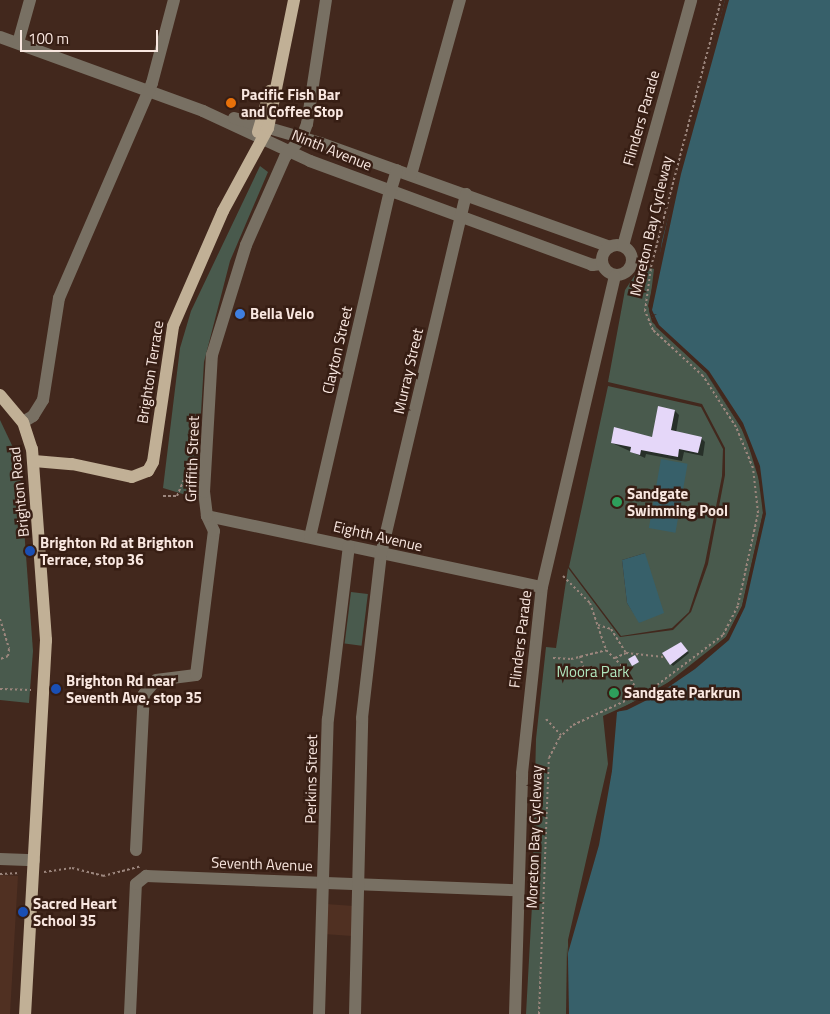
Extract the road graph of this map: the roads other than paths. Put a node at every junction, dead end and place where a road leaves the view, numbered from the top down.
1 (30, 0) edge
2 (174, 0) edge
3 (294, 0) edge
4 (326, 0) edge
5 (460, 0) edge
6 (691, 0) edge
7 (0, 37) edge
8 (18, 44) junction
9 (148, 91) junction
10 (262, 132) junction
11 (302, 137) junction
12 (288, 150) junction
13 (398, 170) junction
14 (411, 175) junction
15 (390, 191) junction
16 (466, 194) junction
17 (461, 216) junction
18 (623, 246) junction
19 (610, 247) junction
20 (602, 264) junction
21 (615, 276) junction
22 (0, 395) edge
23 (23, 422) junction
24 (34, 461) junction
25 (207, 516) junction
26 (310, 537) junction
27 (349, 546) junction
28 (381, 554) junction
29 (542, 587) junction
30 (136, 850) dead end
31 (0, 859) edge
32 (34, 860) junction
33 (324, 883) junction
34 (358, 884) junction
35 (518, 890) junction
36 (25, 1014) edge
37 (130, 1014) edge
38 (319, 1014) edge
39 (355, 1014) edge
40 (515, 1014) edge

1 - 8 street
2 - 9 street
3 - 10 main road, Brighton Terrace
4 - 11 street
5 - 14 street
6 - 18 street, Flinders Parade
7 - 8 street, Ninth Avenue
8 - 9 street, Ninth Avenue
9 - 10 street, Ninth Avenue
9 - 23 street
10 - 11 street, Ninth Avenue
10 - 12 street, Ninth Avenue
10 - 24 main road, Brighton Terrace
11 - 12 street, Griffith Street
11 - 13 street, Ninth Avenue
12 - 15 street, Ninth Avenue
12 - 25 street, Griffith Street
13 - 14 street, Ninth Avenue
13 - 15 street, Clayton Street
14 - 16 street, Ninth Avenue
15 - 17 street, Ninth Avenue
15 - 26 street, Clayton Street
16 - 17 street, Murray Street
16 - 19 street, Ninth Avenue
17 - 20 street, Ninth Avenue
17 - 28 street, Murray Street
18 - 19 street
18 - 21 street
19 - 20 street
20 - 21 street
21 - 29 street, Flinders Parade
22 - 23 main road
23 - 24 main road, Brighton Road
24 - 32 main road, Brighton Road
25 - 26 street, Eighth Avenue
25 - 30 street, Griffith Street
26 - 27 street, Eighth Avenue
27 - 28 street, Eighth Avenue
27 - 33 street, Perkins Street
28 - 29 street, Eighth Avenue
28 - 34 street
29 - 35 street, Flinders Parade
31 - 32 street
32 - 36 main road, Brighton Road
33 - 34 street, Seventh Avenue
33 - 37 street, Seventh Avenue
33 - 38 street, Perkins Street
34 - 35 street, Seventh Avenue
34 - 39 street
35 - 40 street, Flinders Parade

